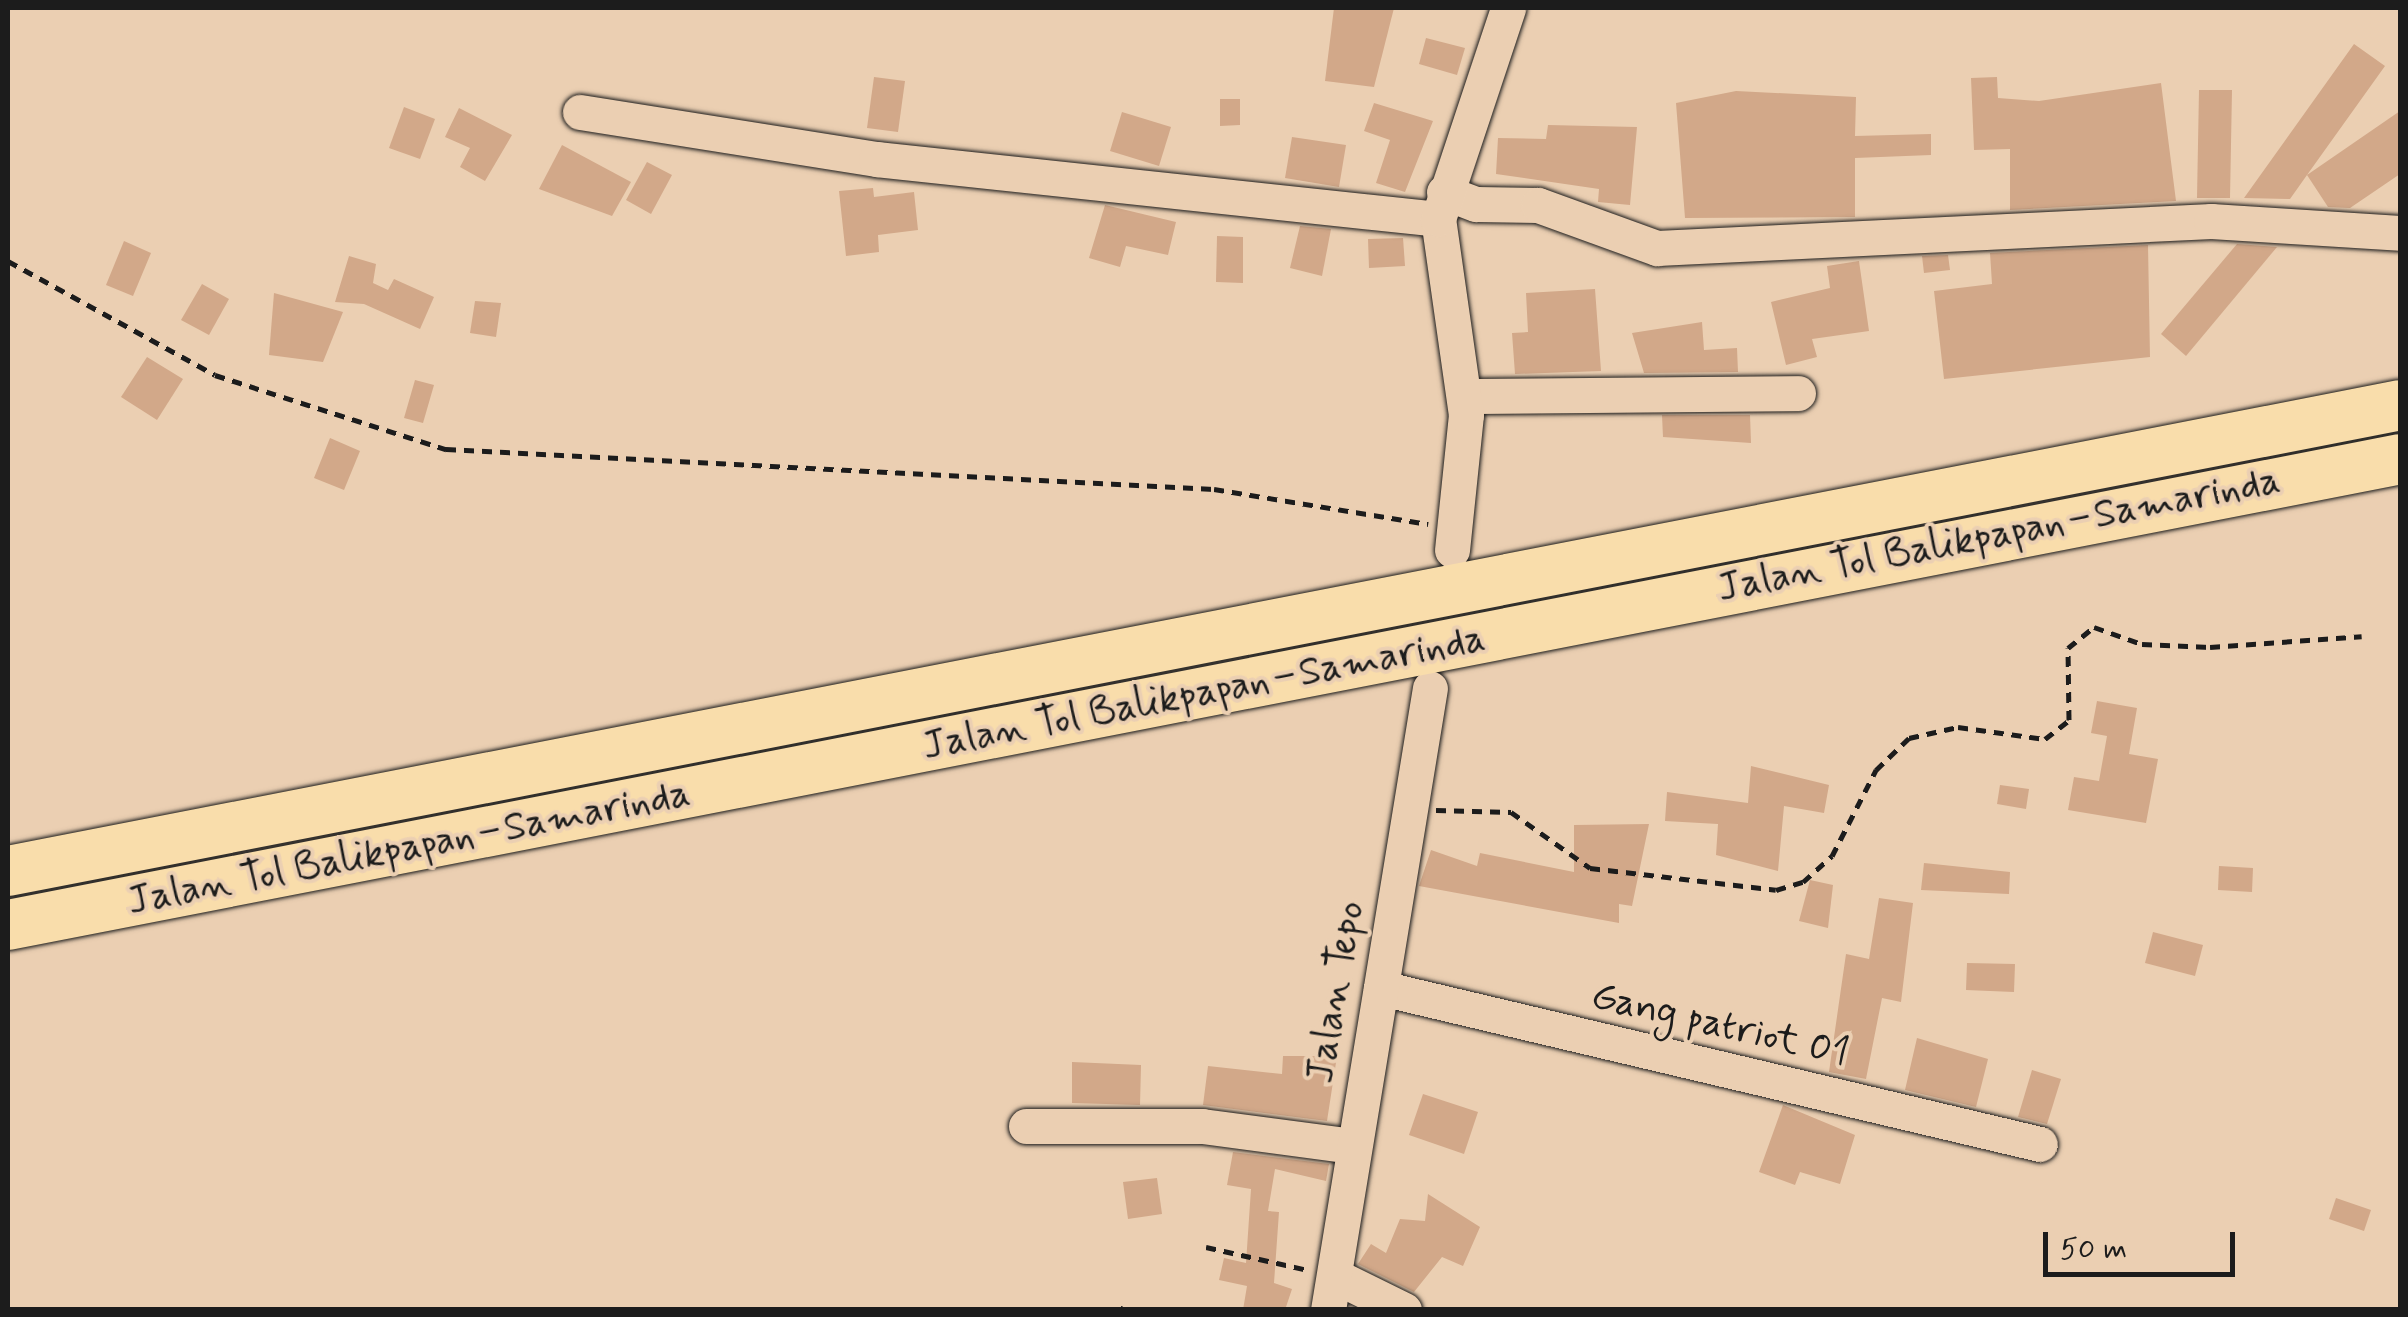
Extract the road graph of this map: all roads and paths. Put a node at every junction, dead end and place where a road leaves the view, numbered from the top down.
1 (1508, 8) edge
2 (580, 112) dead end
3 (1441, 206) junction
4 (2400, 234) edge
5 (8, 261) edge
6 (1798, 393) dead end
7 (1465, 396) junction
8 (2400, 405) edge
9 (2400, 459) edge
10 (1452, 540) joint
11 (2362, 636) dead end
12 (1430, 688) dead end
13 (1408, 809) junction
14 (8, 871) edge
15 (8, 925) edge
16 (1381, 988) junction
17 (1026, 1126) dead end
18 (2040, 1144) dead end
19 (1352, 1146) junction
20 (1206, 1247) dead end
21 (1332, 1292) edge
22 (1175, 1310) edge
23 (1183, 1310) edge
24 (1404, 1310) edge

1 - 3 street
2 - 3 street
3 - 4 street
3 - 7 street
5 - 10 path
6 - 7 street
7 - 10 street
8 - 14 highway, Jalan Tol Balikpapan–Samarinda
9 - 15 highway, Jalan Tol Balikpapan–Samarinda
11 - 13 path
12 - 13 street, Jalan Tepo
13 - 16 street, Jalan Tepo
16 - 18 street, Gang patriot 01
16 - 19 street, Jalan Tepo
17 - 19 street
19 - 21 street, Jalan Tepo
20 - 21 path
21 - 24 street
22 - 23 path

